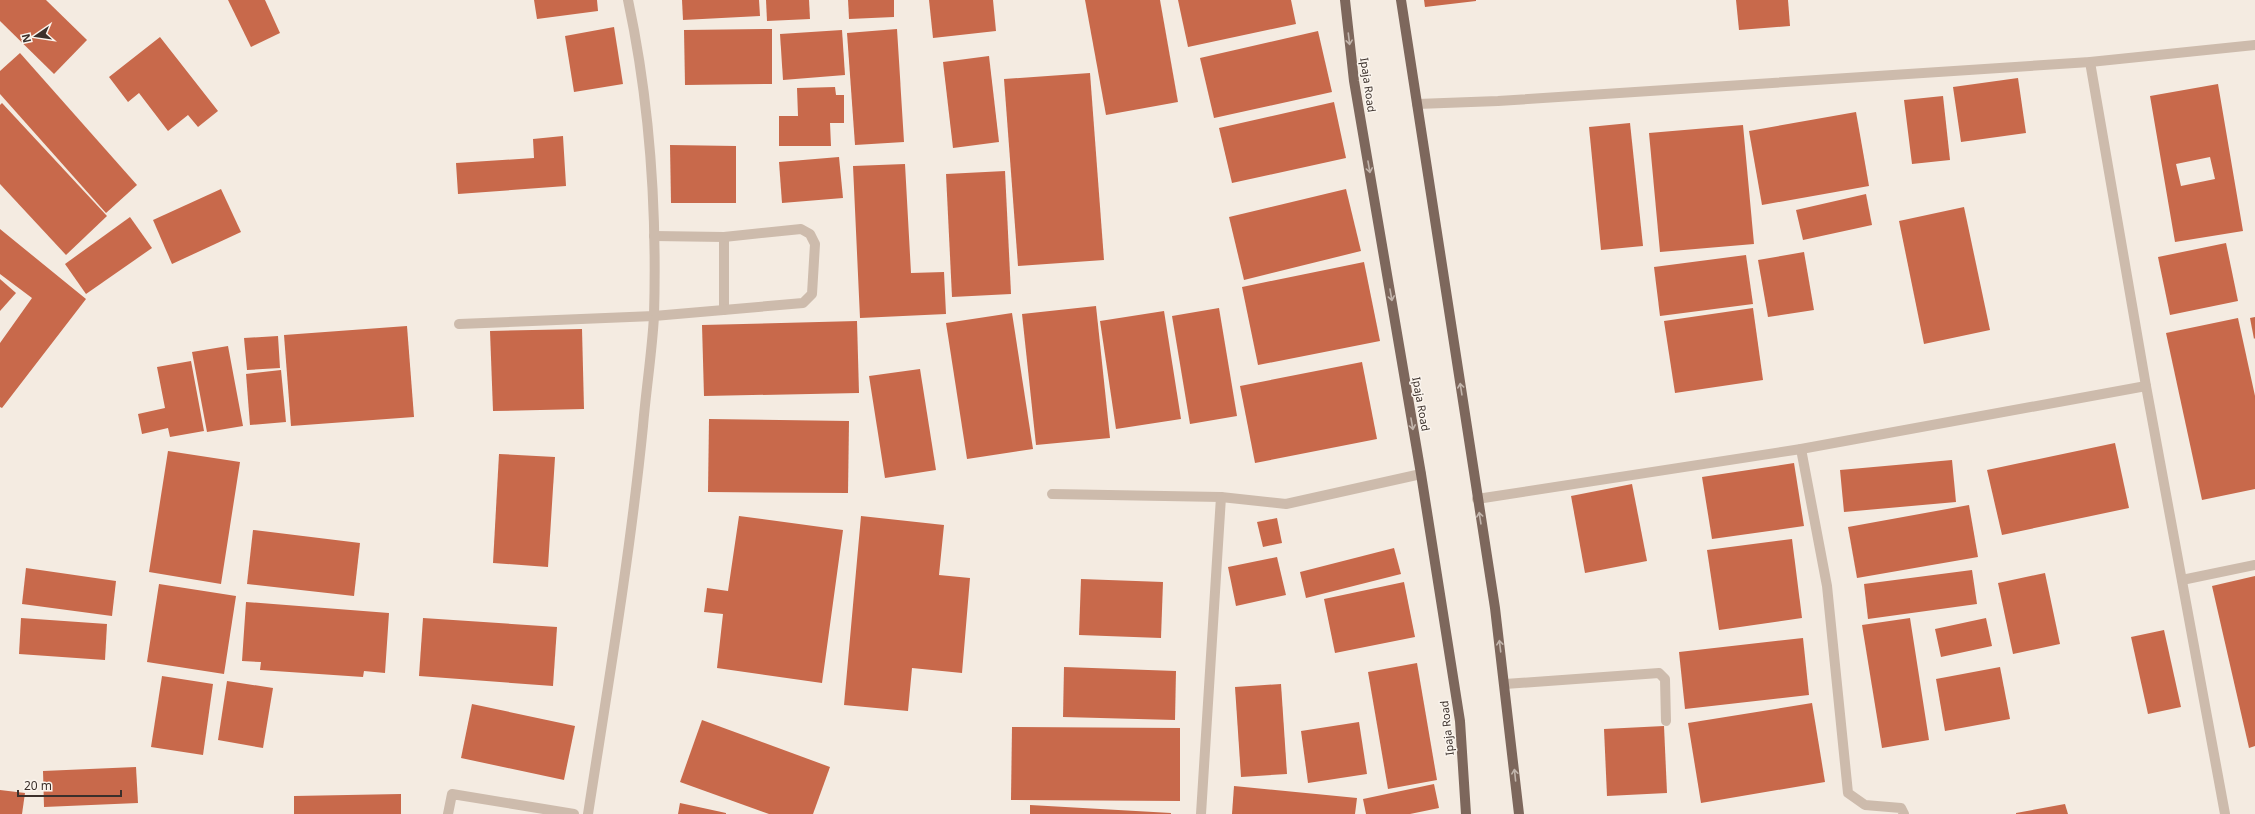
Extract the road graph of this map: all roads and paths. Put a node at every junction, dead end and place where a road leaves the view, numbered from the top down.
1 (628, 0) edge
2 (1345, 0) edge
3 (1402, 0) edge
4 (2255, 45) edge
5 (2090, 62) junction
6 (1417, 104) junction
7 (654, 236) junction
8 (724, 236) junction
9 (724, 310) junction
10 (654, 316) junction
11 (458, 324) dead end
12 (2146, 386) junction
13 (1801, 449) junction
14 (1421, 474) junction
15 (1052, 494) dead end
16 (1221, 497) junction
17 (1477, 499) junction
18 (2255, 565) edge
19 (2182, 580) junction
20 (1505, 684) junction
21 (1666, 721) dead end
22 (448, 814) edge
23 (574, 814) edge
24 (588, 814) edge
25 (1201, 814) edge
26 (1466, 814) edge
27 (1519, 814) edge
28 (1904, 814) edge
29 (2225, 814) edge

1 - 7 street
2 -> 14 main road, Ipaja Road
3 - 6 main road
4 - 5 street
5 - 6 street
5 - 12 street
17 -> 6 main road
7 - 8 street
7 - 10 street
8 - 9 street
8 - 9 street
9 - 10 street
10 - 11 street
10 - 24 street
12 - 13 street
12 - 19 street
13 - 17 street
13 - 28 street
14 - 16 street
14 - 26 main road, Ipaja Road
15 - 16 street
16 - 25 street
20 -> 17 main road
18 - 19 street
19 - 29 street
20 - 21 street
27 -> 20 main road
22 - 23 street

